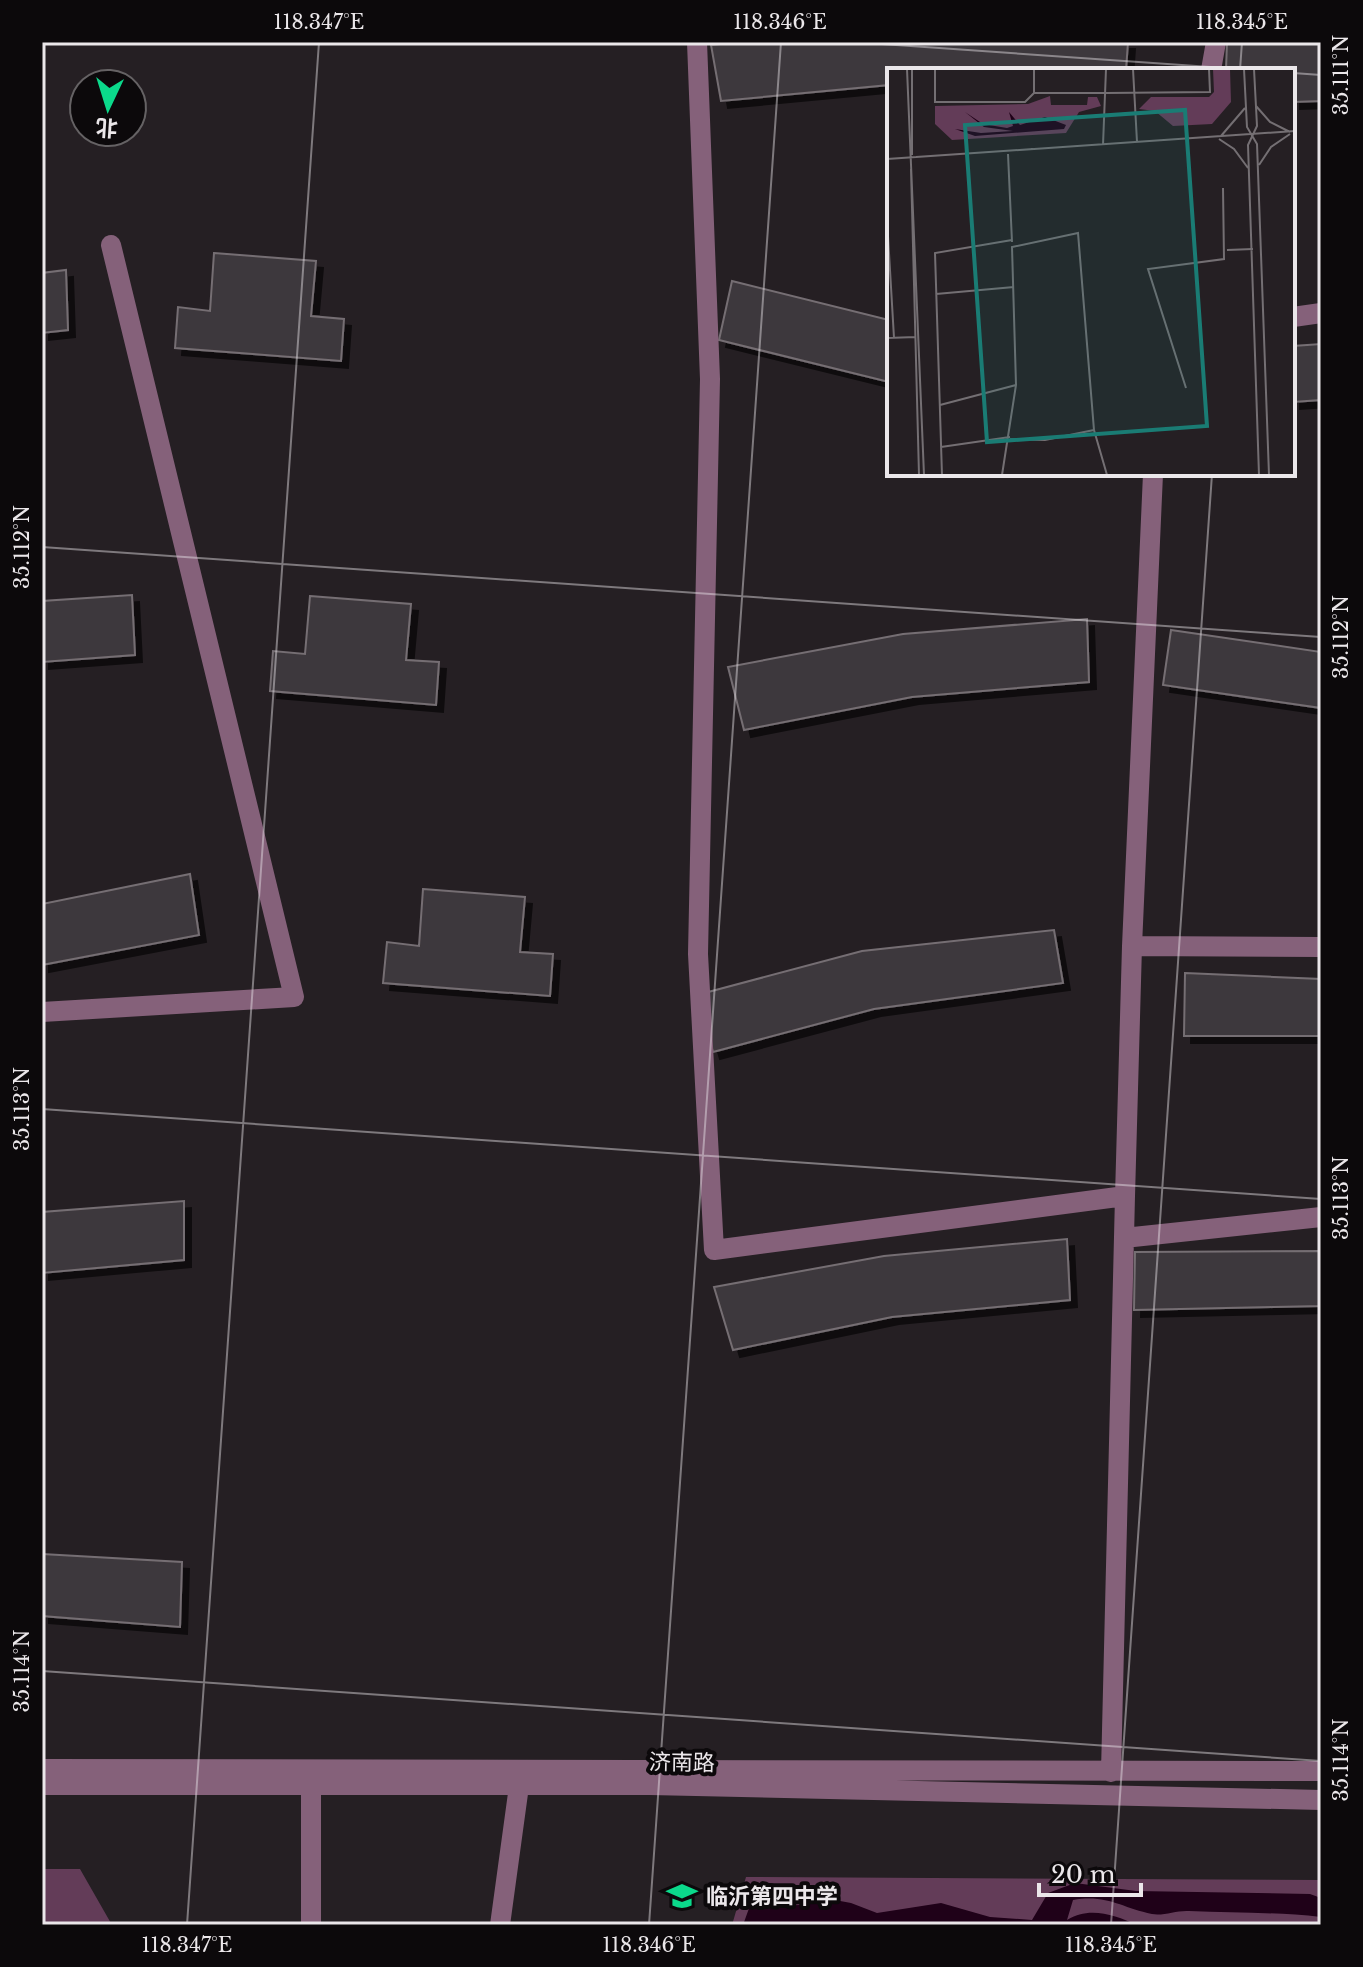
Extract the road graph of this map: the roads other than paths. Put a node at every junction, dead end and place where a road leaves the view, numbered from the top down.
1 (697, 42) edge
2 (1216, 42) edge
3 (1211, 68) edge
4 (111, 245) dead end
5 (1321, 313) edge
6 (1295, 317) edge
7 (1153, 476) edge
8 (1132, 946) junction
9 (1321, 947) edge
10 (42, 1012) edge
11 (1125, 1196) junction
12 (1321, 1217) edge
13 (1124, 1238) junction
14 (42, 1769) edge
15 (1321, 1771) edge
16 (1111, 1772) junction
17 (42, 1785) edge
18 (311, 1785) junction
19 (519, 1786) junction
20 (1321, 1800) edge
21 (311, 1925) edge
22 (500, 1925) edge

1 - 11 street
2 - 3 street
4 - 10 street
5 - 6 street
7 - 8 street
8 - 9 street
8 - 11 street
11 - 13 street
12 - 13 street
13 - 16 street
14 - 16 street, 济南路
15 - 16 street, 济南路
17 - 18 street, 济南路
18 - 19 street, 济南路
18 - 21 street
19 - 20 street, 济南路
19 - 22 street

